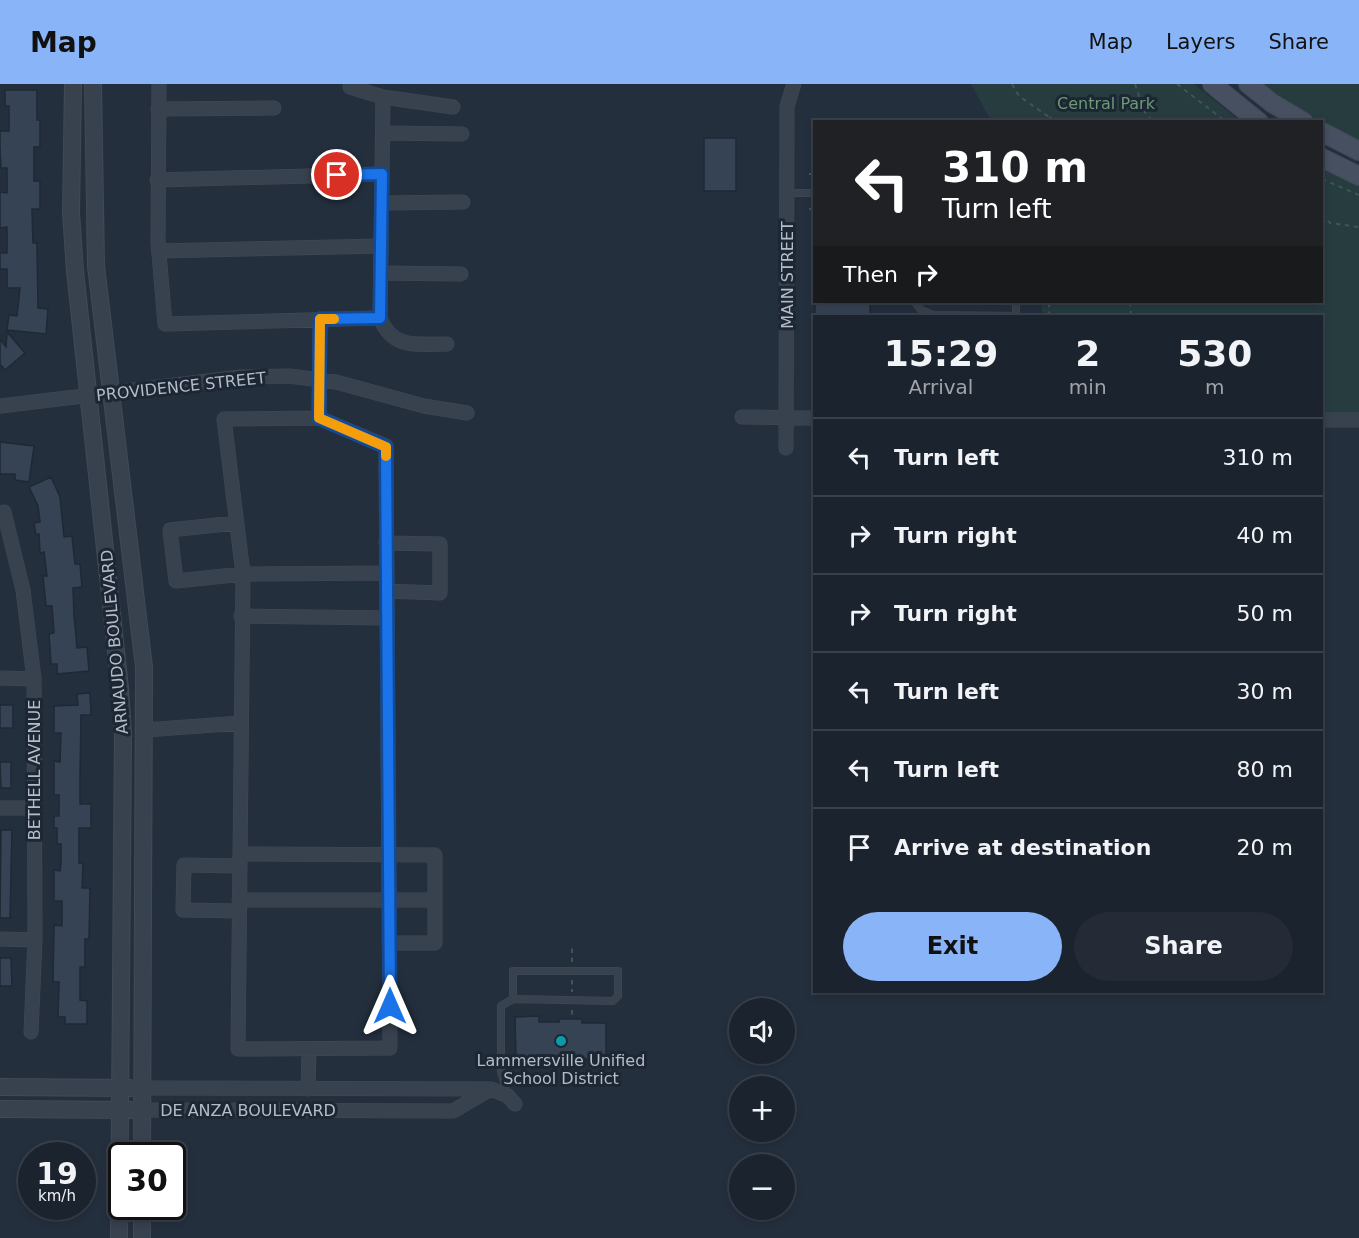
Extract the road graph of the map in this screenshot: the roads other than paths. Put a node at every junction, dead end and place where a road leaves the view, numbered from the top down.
1 (73, 84) edge
2 (93, 84) edge
3 (159, 84) edge
4 (781, 84) edge
5 (794, 84) edge
6 (1212, 84) edge
7 (1248, 84) edge
8 (347, 85) edge
9 (383, 97) junction
10 (787, 103) junction
11 (453, 107) dead end
12 (274, 108) dead end
13 (158, 109) junction
14 (1257, 120) edge
15 (1301, 120) edge
16 (383, 133) junction
17 (1323, 133) edge
18 (462, 134) dead end
19 (1359, 151) edge
20 (1323, 158) edge
21 (382, 174) junction
22 (1359, 176) edge
23 (158, 180) junction
24 (787, 193) junction
25 (813, 193) edge
26 (463, 202) dead end
27 (382, 203) junction
28 (381, 246) junction
29 (159, 251) junction
30 (381, 273) junction
31 (461, 274) dead end
32 (916, 303) edge
33 (933, 315) edge
34 (380, 318) junction
35 (320, 319) junction
36 (447, 344) dead end
37 (321, 380) junction
38 (110, 393) junction
39 (88, 396) junction
40 (0, 406) edge
41 (467, 413) dead end
42 (742, 417) dead end
43 (786, 417) junction
44 (813, 417) edge
45 (319, 418) junction
46 (1323, 420) edge
47 (1359, 420) edge
48 (786, 448) dead end
49 (4, 512) dead end
50 (235, 523) junction
51 (386, 543) junction
52 (0, 549) edge
53 (15, 549) junction
54 (387, 573) junction
55 (243, 574) junction
56 (387, 591) junction
57 (241, 616) junction
58 (387, 618) junction
59 (0, 678) edge
60 (34, 679) junction
61 (241, 723) junction
62 (145, 730) junction
63 (0, 808) edge
64 (34, 808) junction
65 (388, 855) junction
66 (240, 860) junction
67 (389, 900) junction
68 (435, 900) junction
69 (239, 905) junction
70 (0, 939) edge
71 (35, 939) junction
72 (389, 943) junction
73 (513, 999) junction
74 (31, 1032) dead end
75 (309, 1049) junction
76 (0, 1087) edge
77 (120, 1088) junction
78 (143, 1088) junction
79 (308, 1089) junction
80 (491, 1089) junction
81 (512, 1100) joint
82 (0, 1109) edge
83 (120, 1110) junction
84 (143, 1110) junction
85 (142, 1142) edge
86 (142, 1220) edge
87 (119, 1238) edge
88 (142, 1238) edge

1 - 39 street, ARNAUDO BOULEVARD
2 - 38 street, ARNAUDO BOULEVARD
3 - 13 street
4 - 10 street, MAIN STREET
5 - 10 street, MAIN STREET
6 - 14 main road
7 - 15 main road
8 - 9 street
9 - 11 street
9 - 16 street
10 - 24 street, MAIN STREET
12 - 13 street
13 - 23 street
16 - 18 street
16 - 21 street
17 - 19 main road
20 - 22 main road
21 - 23 street
21 - 27 street
23 - 29 street
24 - 25 lane
24 - 43 street, MAIN STREET
26 - 27 street
27 - 28 street
28 - 29 street
28 - 30 street
29 - 35 street
30 - 31 street
30 - 34 street
32 - 33 lane
34 - 35 street
34 - 36 street
35 - 37 street
37 - 38 street, PROVIDENCE STREET
37 - 41 street, PROVIDENCE STREET
37 - 45 street
38 - 39 street, PROVIDENCE STREET
38 - 62 street, ARNAUDO BOULEVARD
39 - 40 street, PROVIDENCE STREET
39 - 77 street, ARNAUDO BOULEVARD
42 - 43 street
43 - 44 street
43 - 48 street, MAIN STREET
45 - 50 street
45 - 51 street
46 - 47 street
49 - 53 street, BETHELL AVENUE
50 - 55 street
50 - 55 street
51 - 54 street
51 - 56 street
52 - 53 street
53 - 60 street, BETHELL AVENUE
54 - 55 street
54 - 56 street
55 - 57 street
56 - 58 street
57 - 58 street
57 - 61 street
58 - 65 street
59 - 60 street
60 - 64 street, BETHELL AVENUE
61 - 62 street
61 - 66 street
62 - 78 street, ARNAUDO BOULEVARD
63 - 64 street
64 - 71 street, BETHELL AVENUE
65 - 66 street
65 - 67 street
65 - 68 street
66 - 69 street
66 - 69 street
67 - 68 street
67 - 69 street
67 - 72 street
68 - 72 street
69 - 75 street
70 - 71 street
71 - 74 street, BETHELL AVENUE
72 - 75 street
73 - 73 lane
73 - 81 lane
75 - 79 street
76 - 77 street, DE ANZA BOULEVARD
77 - 78 street, DE ANZA BOULEVARD
77 - 83 street, ARNAUDO BOULEVARD
78 - 79 street, DE ANZA BOULEVARD
78 - 84 street, ARNAUDO BOULEVARD
79 - 80 street, DE ANZA BOULEVARD
80 - 81 street, DE ANZA BOULEVARD
80 - 84 street, DE ANZA BOULEVARD
82 - 83 street, DE ANZA BOULEVARD
83 - 84 street, DE ANZA BOULEVARD
83 - 87 street, ARNAUDO BOULEVARD
84 - 85 street, ARNAUDO BOULEVARD
86 - 88 street

